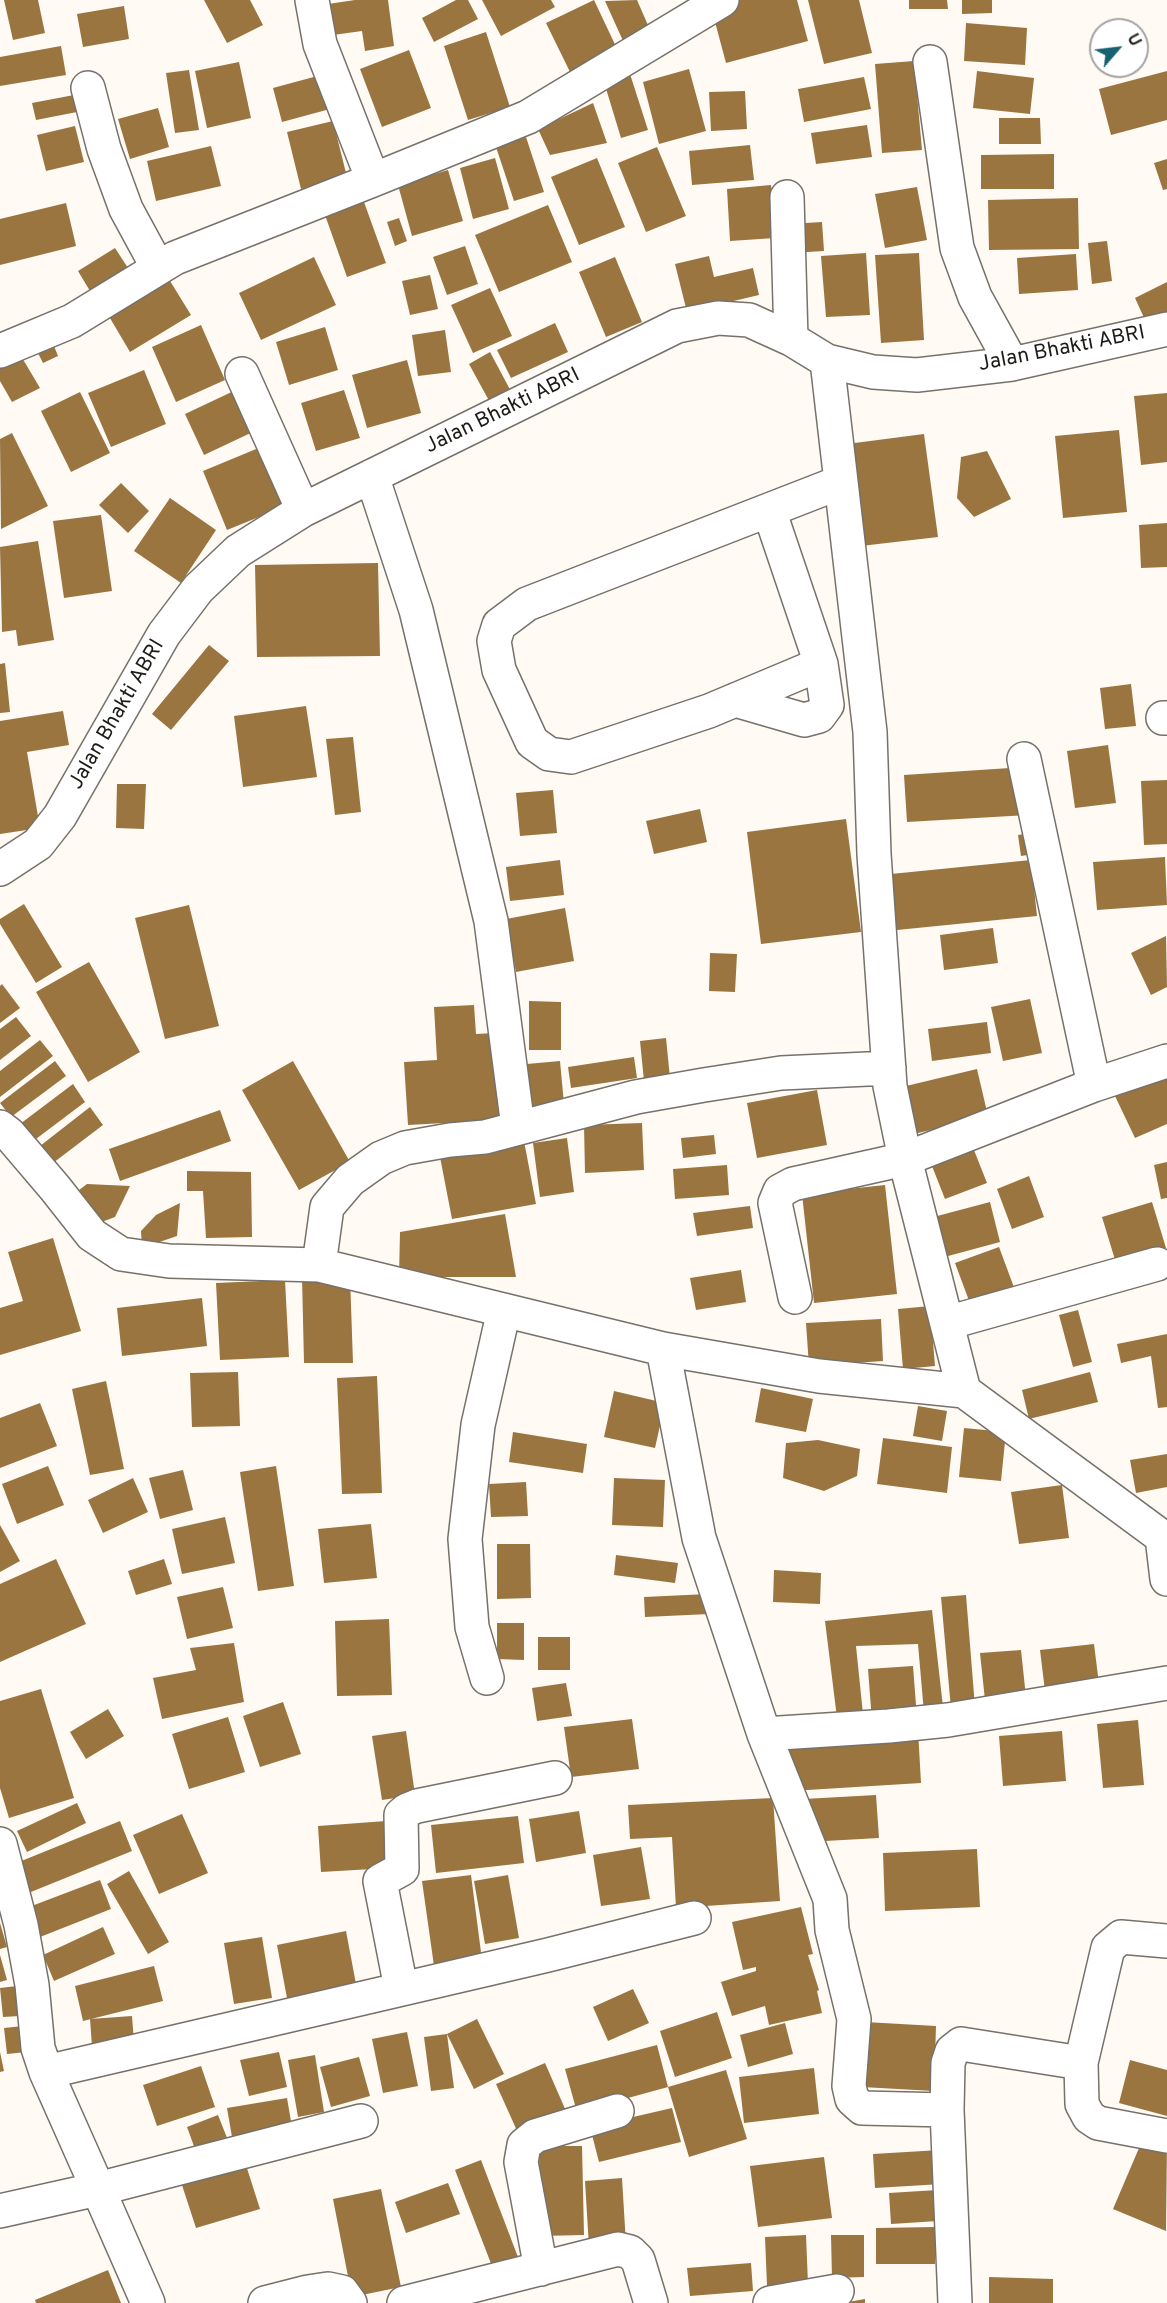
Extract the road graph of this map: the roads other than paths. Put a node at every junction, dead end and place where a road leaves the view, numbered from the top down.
1 (312, 0) edge
2 (722, 0) edge
3 (930, 62) dead end
4 (88, 88) dead end
5 (373, 180) junction
6 (787, 196) dead end
7 (158, 268) junction
8 (1167, 328) edge
9 (791, 339) junction
10 (0, 351) edge
11 (827, 361) junction
12 (1012, 364) junction
13 (242, 374) dead end
14 (372, 476) junction
15 (841, 483) junction
16 (303, 510) junction
17 (769, 510) junction
18 (821, 664) junction
19 (735, 700) junction
20 (1024, 759) dead end
21 (0, 869) edge
22 (1167, 1061) edge
23 (889, 1068) junction
24 (1094, 1085) junction
25 (518, 1127) junction
26 (0, 1128) edge
27 (904, 1159) junction
28 (1157, 1264) dead end
29 (319, 1265) junction
30 (795, 1297) dead end
31 (504, 1310) junction
32 (947, 1323) junction
33 (663, 1349) junction
34 (964, 1391) junction
35 (1164, 1537) edge
36 (1167, 1579) edge
37 (488, 1678) dead end
38 (1167, 1683) edge
39 (764, 1734) junction
40 (555, 1778) dead end
41 (0, 1844) edge
42 (694, 1918) dead end
43 (1167, 1941) edge
44 (400, 1988) junction
45 (1081, 2063) junction
46 (46, 2072) junction
47 (947, 2110) junction
48 (617, 2111) dead end
49 (361, 2121) dead end
50 (1167, 2136) edge
51 (98, 2188) junction
52 (0, 2211) edge
53 (541, 2269) junction
54 (837, 2291) dead end
55 (148, 2303) edge
56 (265, 2303) edge
57 (350, 2303) edge
58 (404, 2303) edge
59 (651, 2303) edge
60 (770, 2303) edge
61 (955, 2303) edge

1 - 5 street
2 - 5 street
3 - 12 street
4 - 7 street
5 - 7 street
6 - 9 street
7 - 10 street
8 - 12 street, Jalan Bhakti ABRI
9 - 11 street, Jalan Bhakti ABRI
9 - 14 street, Jalan Bhakti ABRI
11 - 12 street, Jalan Bhakti ABRI
11 - 15 street
13 - 16 street
14 - 16 street, Jalan Bhakti ABRI
14 - 25 street
15 - 17 street
15 - 23 street
16 - 21 street, Jalan Bhakti ABRI
17 - 18 street
17 - 19 street
18 - 19 street
18 - 19 street
20 - 24 street
22 - 24 street
23 - 25 street
23 - 27 street
24 - 27 street
25 - 29 street
26 - 29 street
27 - 30 street
27 - 32 street
28 - 32 street
29 - 31 street
31 - 33 street
31 - 37 street
32 - 34 street
33 - 34 street
33 - 39 street
34 - 35 street
35 - 36 street
38 - 39 street
39 - 47 street
40 - 44 street
41 - 46 street
42 - 44 street
43 - 45 street
44 - 46 street
45 - 47 street
45 - 50 street
46 - 51 street
47 - 61 street
48 - 53 street
49 - 51 street
51 - 52 street
51 - 55 street
53 - 58 street
53 - 59 street
54 - 60 street
56 - 57 street

